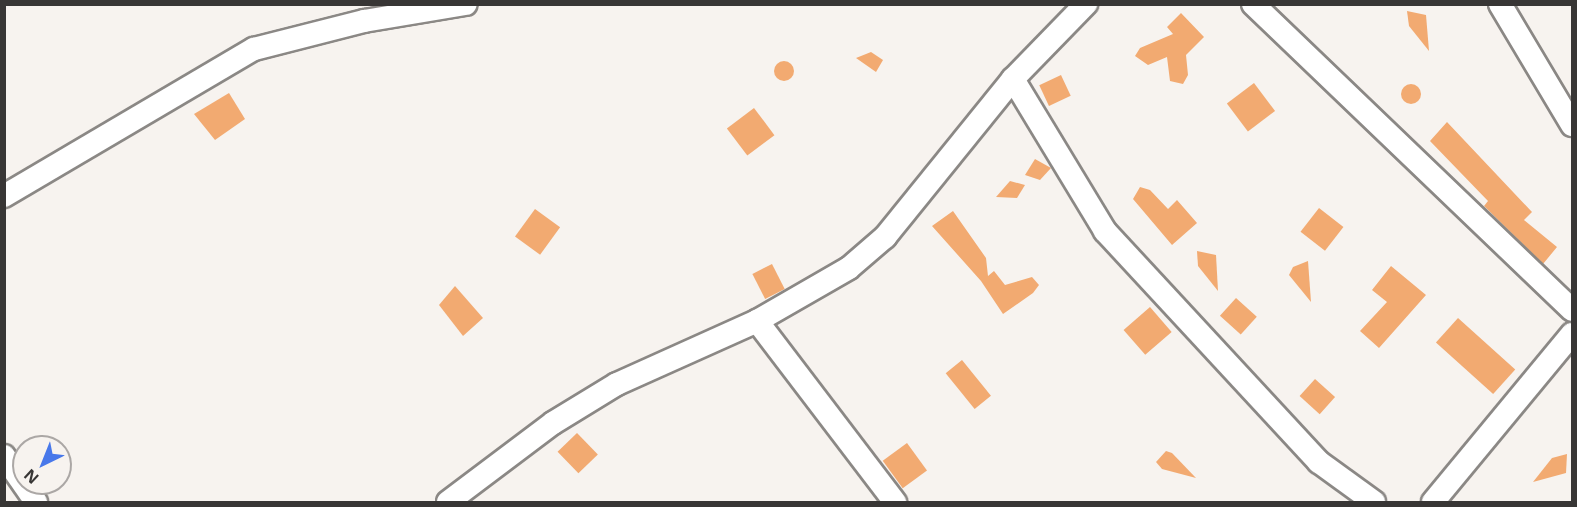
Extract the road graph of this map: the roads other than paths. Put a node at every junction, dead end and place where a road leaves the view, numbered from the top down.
1 (466, 4) edge
2 (1086, 4) edge
3 (1253, 4) edge
4 (1500, 4) edge
5 (1013, 79) junction
6 (1572, 125) edge
7 (4, 196) edge
8 (1572, 310) edge
9 (757, 321) junction
10 (1572, 334) edge
11 (4, 456) edge
12 (36, 502) edge
13 (448, 502) edge
14 (895, 502) edge
15 (1374, 502) edge
16 (1434, 502) edge

1 - 7 street
2 - 5 street
3 - 8 street
4 - 6 street
5 - 9 street
5 - 15 street
9 - 13 street
9 - 14 street
10 - 16 street
11 - 12 street

